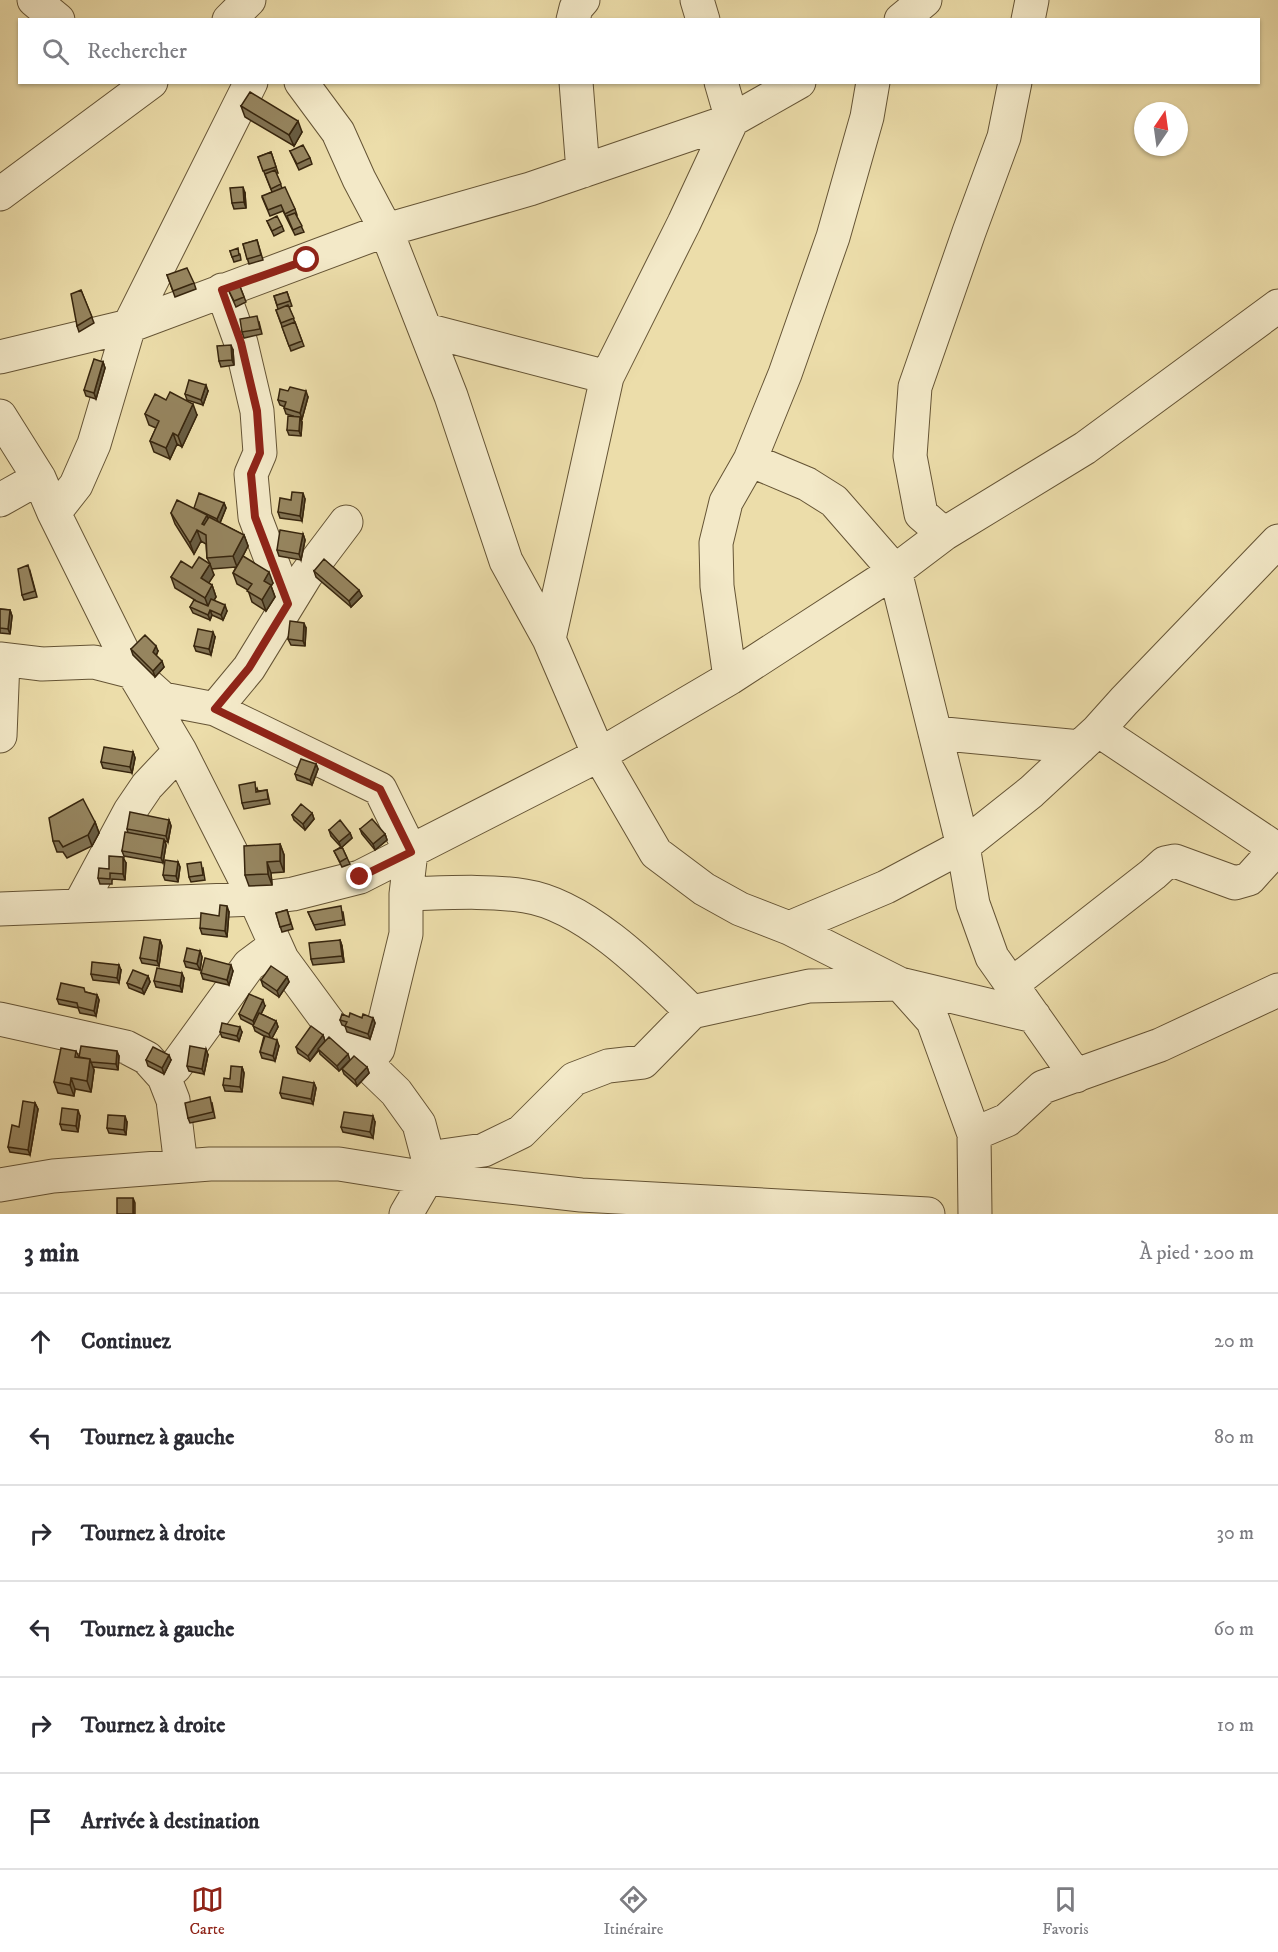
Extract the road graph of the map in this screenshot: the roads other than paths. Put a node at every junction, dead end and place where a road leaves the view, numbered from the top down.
1 (34, 0) edge
2 (249, 0) edge
3 (262, 0) edge
4 (583, 0) edge
5 (697, 0) edge
6 (926, 0) edge
7 (1032, 0) edge
8 (56, 18) edge
9 (231, 18) edge
10 (264, 18) edge
11 (574, 18) edge
12 (702, 18) edge
13 (904, 18) edge
14 (1028, 18) edge
15 (250, 84) edge
16 (302, 84) edge
17 (576, 84) edge
18 (722, 84) edge
19 (795, 84) edge
20 (873, 84) edge
21 (1015, 84) edge
22 (135, 87) edge
23 (732, 120) junction
24 (583, 171) junction
25 (0, 194) edge
26 (386, 230) junction
27 (222, 290) junction
28 (1278, 306) edge
29 (129, 326) junction
30 (426, 330) junction
31 (0, 357) edge
32 (607, 377) junction
33 (0, 416) edge
34 (750, 460) junction
35 (39, 478) junction
36 (0, 500) edge
37 (54, 513) junction
38 (346, 522) dead end
39 (944, 534) junction
40 (1278, 541) edge
41 (895, 571) junction
42 (288, 604) junction
43 (549, 639) junction
44 (2, 659) edge
45 (133, 672) junction
46 (730, 678) junction
47 (215, 709) junction
48 (935, 733) junction
49 (0, 736) edge
50 (1089, 739) junction
51 (180, 752) junction
52 (599, 755) junction
53 (963, 846) junction
54 (1277, 850) edge
55 (411, 852) junction
56 (406, 894) junction
57 (255, 899) junction
58 (79, 906) junction
59 (0, 909) edge
60 (789, 928) junction
61 (282, 959) junction
62 (900, 984) junction
63 (1011, 985) junction
64 (1278, 990) edge
65 (692, 1012) junction
66 (1034, 1017) junction
67 (0, 1019) edge
68 (366, 1064) junction
69 (1076, 1076) junction
70 (164, 1077) junction
71 (974, 1134) junction
72 (181, 1166) junction
73 (427, 1168) junction
74 (0, 1185) edge
75 (406, 1214) edge
76 (928, 1214) edge
77 (975, 1214) edge

1 - 8 street
2 - 9 street
3 - 10 street
4 - 11 street
5 - 12 street
6 - 13 street
7 - 14 street
15 - 29 street
16 - 26 street
17 - 24 street
18 - 23 street
19 - 23 street
20 - 34 street
21 - 39 street
22 - 25 street
23 - 24 street
23 - 32 street
24 - 26 street
26 - 27 street
26 - 30 street
27 - 29 street
27 - 42 street
28 - 39 street
29 - 31 street
29 - 37 street
30 - 32 street
30 - 43 street
32 - 43 street
33 - 35 street
34 - 41 street
34 - 46 street
35 - 36 street
35 - 37 street
37 - 45 street
38 - 42 street
39 - 41 street
40 - 50 street
41 - 46 street
41 - 48 street
42 - 47 street
43 - 52 street
44 - 45 street
44 - 49 street
45 - 47 street
45 - 51 street
46 - 52 street
47 - 55 street
48 - 50 street
48 - 53 street
50 - 53 street
50 - 54 street
51 - 57 street
51 - 58 street
52 - 55 street
52 - 60 street
53 - 60 street
53 - 63 street
54 - 63 street
55 - 56 street
55 - 57 street
56 - 65 street
56 - 68 street
57 - 58 street
57 - 61 street
58 - 59 street
60 - 62 street
61 - 68 street
61 - 70 street
62 - 65 street
62 - 66 street
62 - 71 street
63 - 66 street
64 - 69 street
65 - 73 street
66 - 69 street
67 - 70 street
68 - 73 street
69 - 71 street
70 - 72 street
71 - 77 street
72 - 73 street
72 - 74 street
73 - 75 street
73 - 76 street

